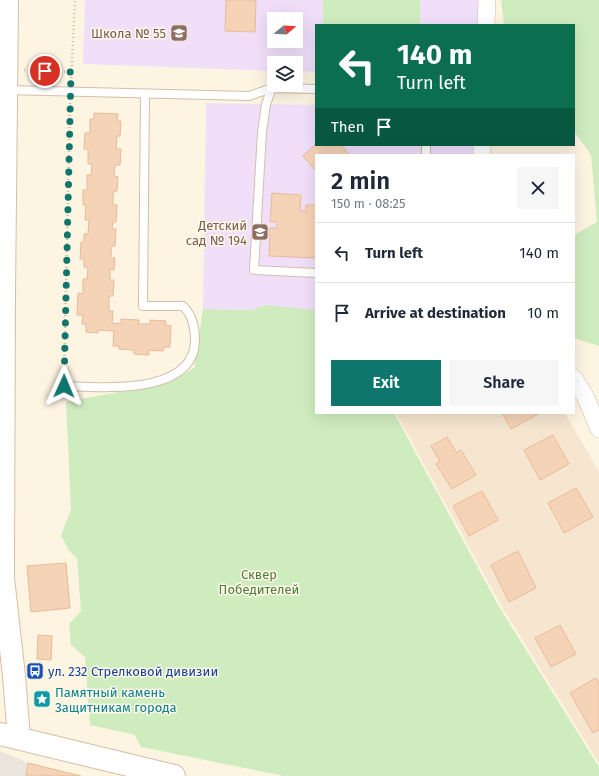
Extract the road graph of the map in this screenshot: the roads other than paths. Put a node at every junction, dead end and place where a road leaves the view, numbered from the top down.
1 (7, 0) edge
2 (487, 0) edge
3 (486, 24) edge
4 (6, 80) junction
5 (303, 88) edge
6 (315, 88) edge
7 (267, 90) edge
8 (270, 92) edge
9 (145, 94) junction
10 (2, 242) edge
11 (315, 273) edge
12 (2, 297) edge
13 (575, 380) edge
14 (64, 386) road end
15 (599, 429) edge
16 (2, 458) edge
17 (2, 578) edge
18 (9, 736) edge
19 (174, 776) edge

1 - 4 street
2 - 3 street
4 - 9 lane
4 - 10 street
5 - 6 lane
7 - 9 lane
8 - 11 lane
9 - 14 lane
10 - 12 street
12 - 16 street
13 - 15 street
16 - 17 street
17 - 18 street
18 - 19 street

